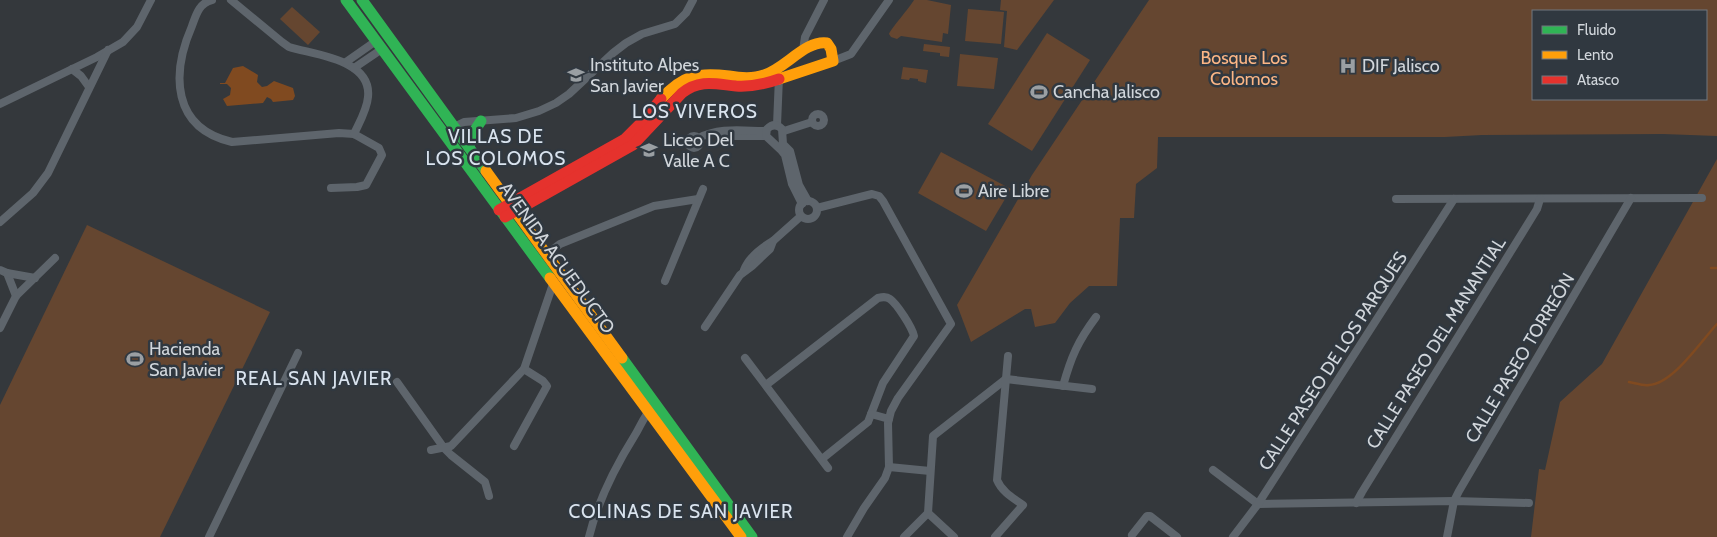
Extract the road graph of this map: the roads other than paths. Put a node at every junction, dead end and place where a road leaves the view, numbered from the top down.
1 (151, 0) edge
2 (212, 0) edge
3 (231, 0) edge
4 (346, 0) edge
5 (362, 0) edge
6 (693, 0) edge
7 (824, 0) edge
8 (890, 0) edge
9 (379, 45) junction
10 (108, 50) junction
11 (803, 50) junction
12 (833, 61) junction
13 (346, 62) junction
14 (354, 68) junction
15 (72, 69) junction
16 (776, 75) junction
17 (90, 88) junction
18 (0, 104) edge
19 (481, 121) junction
20 (812, 122) dead end
21 (775, 125) junction
22 (454, 127) junction
23 (784, 131) junction
24 (354, 134) junction
25 (766, 134) junction
26 (699, 138) dead end
27 (469, 147) junction
28 (331, 188) dead end
29 (703, 189) dead end
30 (501, 192) junction
31 (529, 198) junction
32 (1631, 198) junction
33 (1702, 198) dead end
34 (698, 199) junction
35 (1396, 199) dead end
36 (1454, 199) junction
37 (1540, 199) junction
38 (805, 202) junction
39 (512, 207) junction
40 (817, 208) junction
41 (502, 213) junction
42 (801, 216) junction
43 (0, 222) edge
44 (527, 227) junction
45 (547, 254) junction
46 (55, 258) dead end
47 (555, 266) junction
48 (4, 272) edge
49 (545, 273) junction
50 (35, 278) junction
51 (665, 281) dead end
52 (553, 284) junction
53 (16, 296) junction
54 (1096, 317) dead end
55 (705, 327) dead end
56 (0, 328) edge
57 (298, 353) dead end
58 (1008, 356) dead end
59 (746, 358) dead end
60 (524, 369) junction
61 (1006, 379) junction
62 (396, 382) dead end
63 (766, 384) junction
64 (1063, 386) junction
65 (1092, 389) dead end
66 (652, 409) junction
67 (871, 414) junction
68 (889, 419) junction
69 (514, 446) dead end
70 (444, 448) junction
71 (431, 450) dead end
72 (822, 459) junction
73 (889, 467) junction
74 (828, 468) dead end
75 (1213, 470) dead end
76 (930, 471) junction
77 (489, 496) dead end
78 (1454, 501) junction
79 (1356, 503) junction
80 (1529, 503) dead end
81 (1258, 504) junction
82 (928, 513) junction
83 (1132, 535) dead end
84 (209, 537) edge
85 (589, 537) edge
86 (741, 537) edge
87 (752, 537) edge
88 (847, 537) edge
89 (904, 537) edge
90 (954, 537) edge
91 (996, 537) edge
92 (1177, 537) edge
93 (1233, 537) edge
94 (1447, 537) edge

1 - 10 street
2 - 24 street
3 - 13 street
4 - 9 main road, AVENIDA ACUEDUCTO
5 - 22 main road, AVENIDA ACUEDUCTO
6 - 19 street
7 - 11 street
8 - 12 street
9 - 13 street
9 - 14 street
9 - 41 main road, AVENIDA ACUEDUCTO
10 - 15 street
10 - 17 street
11 - 12 main road
11 - 16 main road
12 - 16 main road
13 - 14 street
14 - 24 street
15 - 17 street
15 - 18 street
16 - 21 street
16 - 31 main road
17 - 43 street
19 - 22 street
19 - 27 main road
20 - 23 street
21 - 23 street
21 - 25 street
22 - 27 main road, AVENIDA ACUEDUCTO
23 - 38 street
24 - 28 street
25 - 26 street
25 - 38 street
27 - 30 main road, AVENIDA ACUEDUCTO
29 - 34 street
30 - 31 main road
30 - 39 main road, AVENIDA ACUEDUCTO
31 - 39 main road
31 - 44 main road
32 - 33 street
32 - 37 street
32 - 78 street, CALLE PASEO TORREÓN
34 - 45 street
34 - 51 street
35 - 36 street
36 - 37 street
36 - 81 street, CALLE PASEO DE LOS PARQUES
37 - 79 street, CALLE PASEO DEL MANANTIAL
38 - 40 street
38 - 42 street
39 - 41 main road
39 - 44 main road, AVENIDA ACUEDUCTO
40 - 42 street
40 - 68 street
41 - 49 main road, AVENIDA ACUEDUCTO
42 - 55 street
44 - 45 main road, AVENIDA ACUEDUCTO
45 - 47 main road, AVENIDA ACUEDUCTO
46 - 50 street
47 - 49 main road
47 - 66 main road, AVENIDA ACUEDUCTO
48 - 50 street
48 - 53 street
49 - 52 main road, AVENIDA ACUEDUCTO
50 - 53 street
52 - 60 street
52 - 66 main road, AVENIDA ACUEDUCTO
53 - 56 street
54 - 64 street
57 - 84 street
58 - 61 street
59 - 63 street
60 - 69 street
60 - 70 street
61 - 64 street
61 - 76 street
61 - 91 street
62 - 70 street
63 - 67 street
63 - 72 street
64 - 65 street
66 - 85 street
66 - 86 main road, AVENIDA ACUEDUCTO
66 - 87 main road, AVENIDA ACUEDUCTO
67 - 68 street
67 - 72 street
68 - 73 street
70 - 71 street
70 - 77 street
72 - 74 street
73 - 76 street
73 - 88 street
75 - 81 street
76 - 82 street
78 - 79 street
78 - 80 street
78 - 94 street, CALLE PASEO TORREÓN
79 - 81 street
81 - 93 street, CALLE PASEO DE LOS PARQUES
82 - 89 street
82 - 90 street
83 - 92 street

